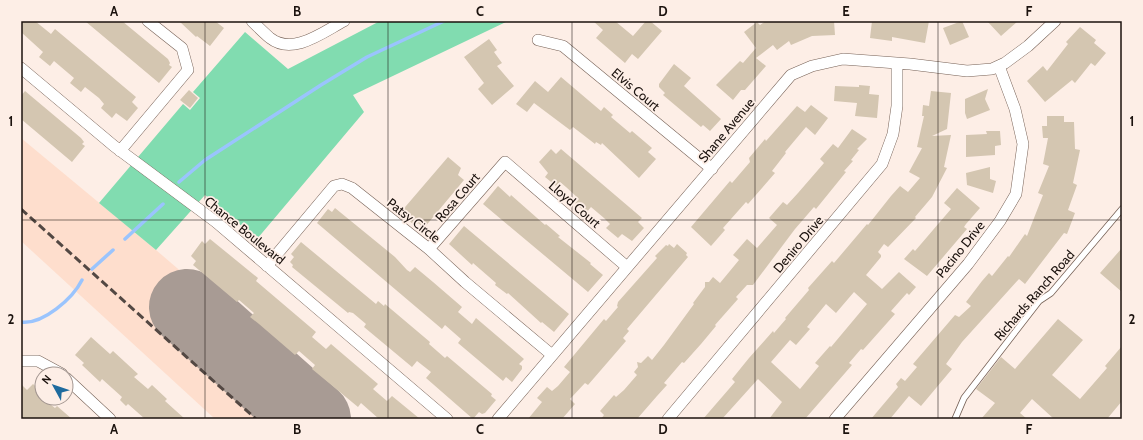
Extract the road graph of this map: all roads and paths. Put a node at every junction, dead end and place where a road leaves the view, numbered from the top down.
1 (148, 21) edge
2 (252, 21) edge
3 (344, 21) edge
4 (1055, 21) edge
5 (538, 40) dead end
6 (897, 64) junction
7 (999, 66) junction
8 (21, 68) edge
9 (120, 151) junction
10 (505, 162) joint
11 (712, 169) junction
12 (1122, 209) edge
13 (429, 250) junction
14 (267, 266) junction
15 (627, 267) junction
16 (552, 355) junction
17 (21, 361) edge
18 (47, 366) edge
19 (74, 385) edge
20 (110, 419) edge
21 (447, 419) edge
22 (498, 419) edge
23 (668, 419) edge
24 (835, 419) edge
25 (955, 419) edge

1 - 9 street
2 - 3 street
4 - 7 street, Shane Avenue
5 - 11 street, Elvis Court
6 - 7 street, Shane Avenue
6 - 11 street, Shane Avenue
6 - 23 street, Deniro Drive
7 - 24 street, Pacino Drive
8 - 9 street, Chance Boulevard
9 - 14 street, Chance Boulevard
10 - 13 street, Rosa Court
10 - 15 street, Lloyd Court
11 - 15 street, Shane Avenue
12 - 25 lane, Richards Ranch Road
13 - 14 street, Patsy Circle
13 - 16 street, Patsy Circle
14 - 21 street, Chance Boulevard
15 - 16 street, Shane Avenue
16 - 22 street, Shane Avenue
17 - 18 street
19 - 20 street

